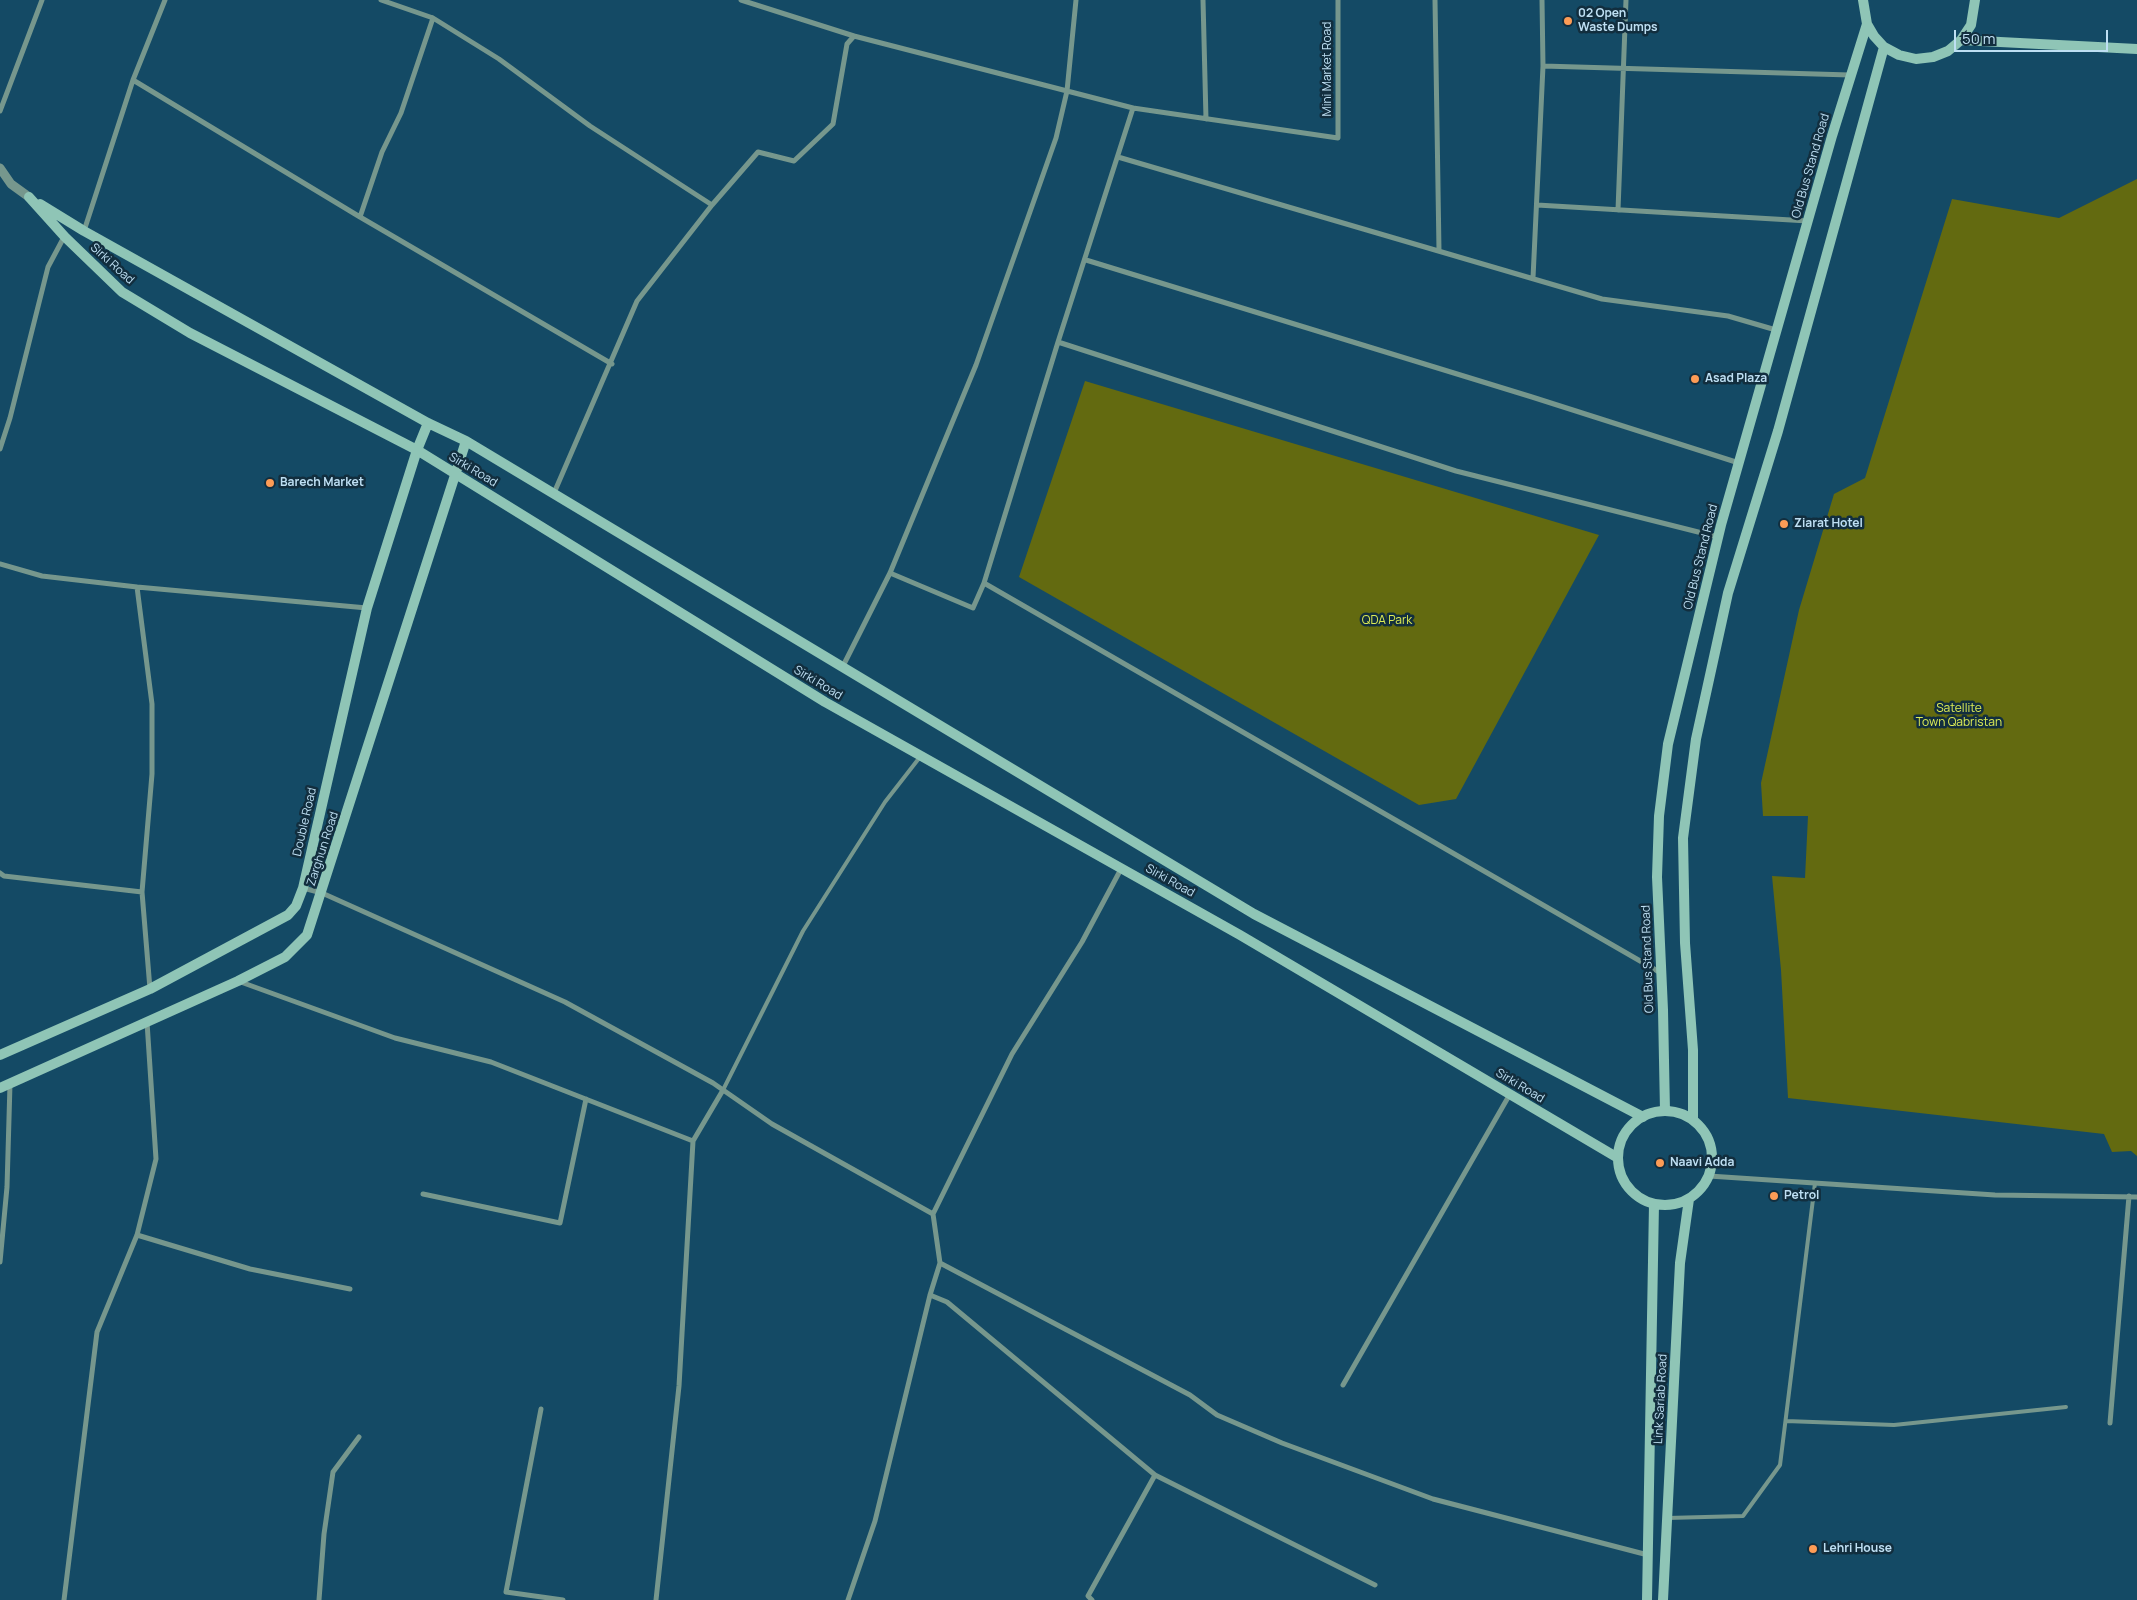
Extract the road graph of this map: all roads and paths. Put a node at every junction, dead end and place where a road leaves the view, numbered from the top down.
1 (42, 0) edge
2 (165, 0) edge
3 (382, 0) edge
4 (742, 0) edge
5 (1076, 0) edge
6 (1203, 0) edge
7 (1338, 0) edge
8 (1435, 0) edge
9 (1542, 0) edge
10 (1626, 0) edge
11 (1863, 0) edge
12 (1976, 0) edge
13 (433, 18) junction
14 (1867, 24) junction
15 (854, 36) junction
16 (1961, 40) junction
17 (1884, 47) junction
18 (2137, 49) edge
19 (1543, 66) junction
20 (1623, 67) junction
21 (1851, 76) junction
22 (133, 80) junction
23 (1068, 91) junction
24 (1133, 108) junction
25 (0, 111) edge
26 (1206, 119) junction
27 (1118, 157) junction
28 (0, 168) edge
29 (29, 197) junction
30 (712, 205) junction
31 (1537, 205) junction
32 (1618, 210) junction
33 (360, 217) junction
34 (1808, 221) junction
35 (84, 231) junction
36 (64, 237) junction
37 (1439, 250) junction
38 (1086, 260) junction
39 (1533, 278) junction
40 (1777, 331) junction
41 (1058, 342) junction
42 (612, 364) junction
43 (428, 423) junction
44 (466, 441) junction
45 (0, 449) edge
46 (417, 450) junction
47 (1739, 463) junction
48 (455, 474) junction
49 (554, 493) junction
50 (1718, 537) junction
51 (0, 564) edge
52 (890, 573) junction
53 (984, 583) junction
54 (137, 587) junction
55 (367, 608) junction
56 (842, 668) junction
57 (921, 756) junction
58 (1121, 868) junction
59 (0, 873) edge
60 (303, 888) junction
61 (142, 892) junction
62 (322, 893) junction
63 (1662, 974) junction
64 (238, 981) junction
65 (150, 989) junction
66 (148, 1022) junction
67 (0, 1055) edge
68 (5, 1085) edge
69 (723, 1090) junction
70 (1510, 1094) junction
71 (586, 1099) junction
72 (1665, 1111) junction
73 (1643, 1116) junction
74 (1693, 1120) junction
75 (693, 1141) junction
76 (1618, 1158) junction
77 (1709, 1176) junction
78 (1815, 1183) junction
79 (422, 1194) dead end
80 (2129, 1196) junction
81 (2137, 1196) edge
82 (1688, 1199) junction
83 (1654, 1204) junction
84 (933, 1214) junction
85 (137, 1235) junction
86 (0, 1262) edge
87 (940, 1263) junction
88 (350, 1289) dead end
89 (930, 1295) junction
90 (1343, 1385) dead end
91 (2066, 1407) dead end
92 (541, 1409) dead end
93 (1786, 1421) junction
94 (2110, 1423) dead end
95 (359, 1437) dead end
96 (1155, 1475) junction
97 (1667, 1518) junction
98 (1648, 1555) junction
99 (1375, 1585) dead end
100 (64, 1600) edge
101 (319, 1600) edge
102 (564, 1600) edge
103 (656, 1600) edge
104 (848, 1600) edge
105 (1092, 1600) edge
106 (1647, 1600) edge
107 (1663, 1600) edge

1 - 25 street
2 - 22 street
3 - 13 street
4 - 15 street
5 - 23 street
6 - 26 street
7 - 26 street, Mini Market Road
8 - 37 street
9 - 19 street
10 - 20 street
11 - 14 main road
12 - 16 main road
13 - 30 street
13 - 33 street
14 - 17 main road
14 - 21 main road, Old Bus Stand Road
15 - 23 street
15 - 30 street
16 - 17 main road
16 - 18 main road
17 - 74 main road
19 - 20 street
19 - 31 street
20 - 21 street
20 - 32 street
21 - 34 main road, Old Bus Stand Road
22 - 33 street
22 - 35 street
23 - 24 street
23 - 52 street
24 - 26 street
24 - 27 street
27 - 37 street
27 - 38 street
28 - 29 street, Sirki Road
29 - 35 main road, Sirki Road
29 - 36 main road, Sirki Road
30 - 42 street
31 - 32 street
31 - 39 street
32 - 34 street
33 - 42 street
34 - 40 main road, Old Bus Stand Road
35 - 43 main road, Sirki Road
36 - 45 street
36 - 46 main road, Sirki Road
37 - 39 street
38 - 41 street
38 - 47 street
39 - 40 street
40 - 47 main road, Old Bus Stand Road
41 - 50 street
41 - 53 street
42 - 49 street
43 - 44 main road, Sirki Road
43 - 46 main road, Double Road
44 - 48 main road, Zarghun Road
44 - 49 main road, Sirki Road
46 - 48 main road, Sirki Road
46 - 55 main road, Double Road
47 - 50 main road, Old Bus Stand Road
48 - 57 main road, Sirki Road
48 - 62 main road, Zarghun Road
49 - 56 main road, Sirki Road
50 - 63 main road, Old Bus Stand Road
51 - 54 street
52 - 53 street
52 - 56 street
53 - 63 street
54 - 55 street
54 - 61 street
55 - 60 main road, Double Road
56 - 73 main road, Sirki Road
57 - 58 main road, Sirki Road
57 - 69 lane
58 - 70 main road, Sirki Road
58 - 84 street
59 - 61 street
60 - 62 street
60 - 65 main road, Double Road
61 - 65 street
62 - 64 main road, Zarghun Road
62 - 69 street
63 - 72 main road, Old Bus Stand Road
64 - 66 main road, Zarghun Road
64 - 71 street
65 - 67 main road, Double Road
66 - 68 main road, Zarghun Road
66 - 85 street
68 - 86 street
69 - 75 street
69 - 84 street
70 - 76 main road, Sirki Road
70 - 90 street
71 - 75 street
71 - 79 street
72 - 73 main road
72 - 74 main road
73 - 76 main road
74 - 77 main road
75 - 103 street
76 - 83 main road
77 - 78 street
77 - 82 main road
78 - 80 street
78 - 93 lane
80 - 81 street
80 - 94 street
82 - 83 main road
82 - 97 main road, Link Sariab Road
83 - 98 main road, Link Sariab Road
84 - 87 street
85 - 88 street
85 - 100 street
87 - 89 street
87 - 98 street
89 - 96 street
89 - 104 street
91 - 93 lane
92 - 102 street
93 - 97 lane
95 - 101 street
96 - 99 street
96 - 105 street
97 - 107 main road, Link Sariab Road
98 - 106 main road, Link Sariab Road

